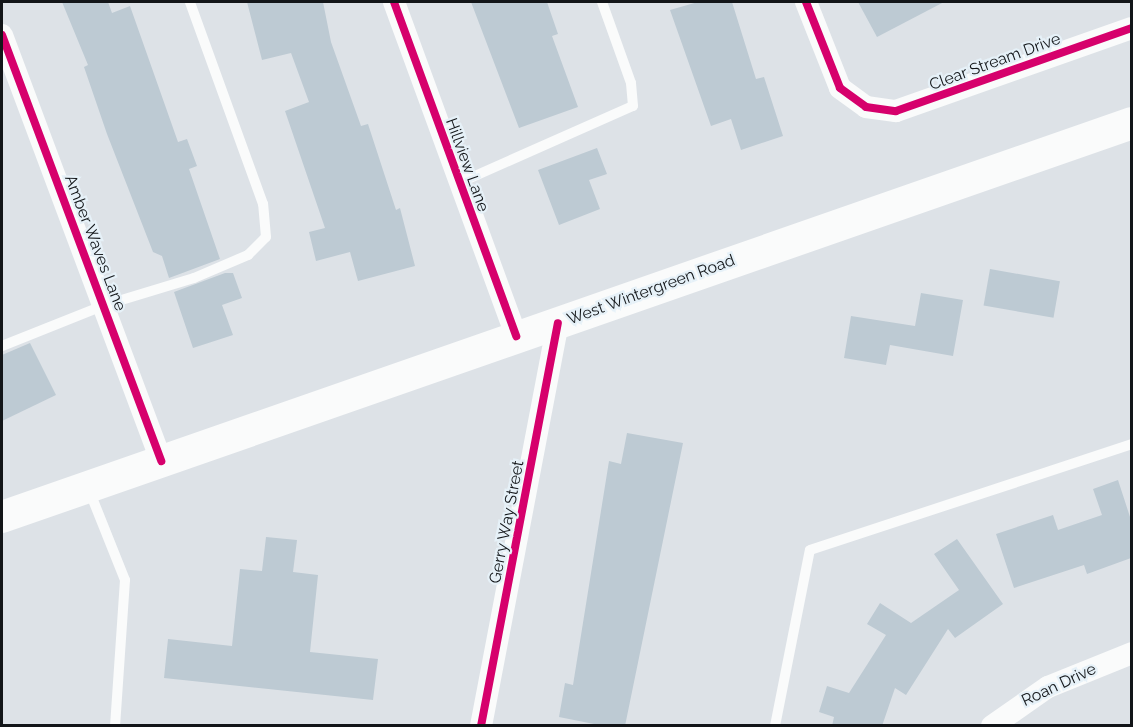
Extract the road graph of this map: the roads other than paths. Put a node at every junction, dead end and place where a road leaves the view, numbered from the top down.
1 (190, 2) edge
2 (394, 2) edge
3 (602, 2) edge
4 (806, 2) edge
5 (1131, 28) edge
6 (2, 35) edge
7 (1131, 123) edge
8 (459, 183) junction
9 (105, 305) junction
10 (558, 323) junction
11 (516, 336) junction
12 (2, 346) edge
13 (1131, 444) edge
14 (161, 460) junction
15 (87, 487) junction
16 (2, 517) edge
17 (1131, 653) edge
18 (115, 726) edge
19 (481, 726) edge
20 (775, 726) edge
21 (992, 726) edge

1 - 9 lane
2 - 8 street, Hillview Lane
3 - 8 lane
4 - 5 street, Clear Stream Drive
6 - 9 street, Amber Waves Lane
7 - 10 main road, West Wintergreen Road
8 - 11 street, Hillview Lane
9 - 12 lane
9 - 14 street, Amber Waves Lane
10 - 11 main road, West Wintergreen Road
10 - 19 street, Gerry Way Street
11 - 14 main road, West Wintergreen Road
13 - 20 lane
14 - 15 main road, West Wintergreen Road
15 - 16 main road, West Wintergreen Road
15 - 18 lane
17 - 21 street, Roan Drive

